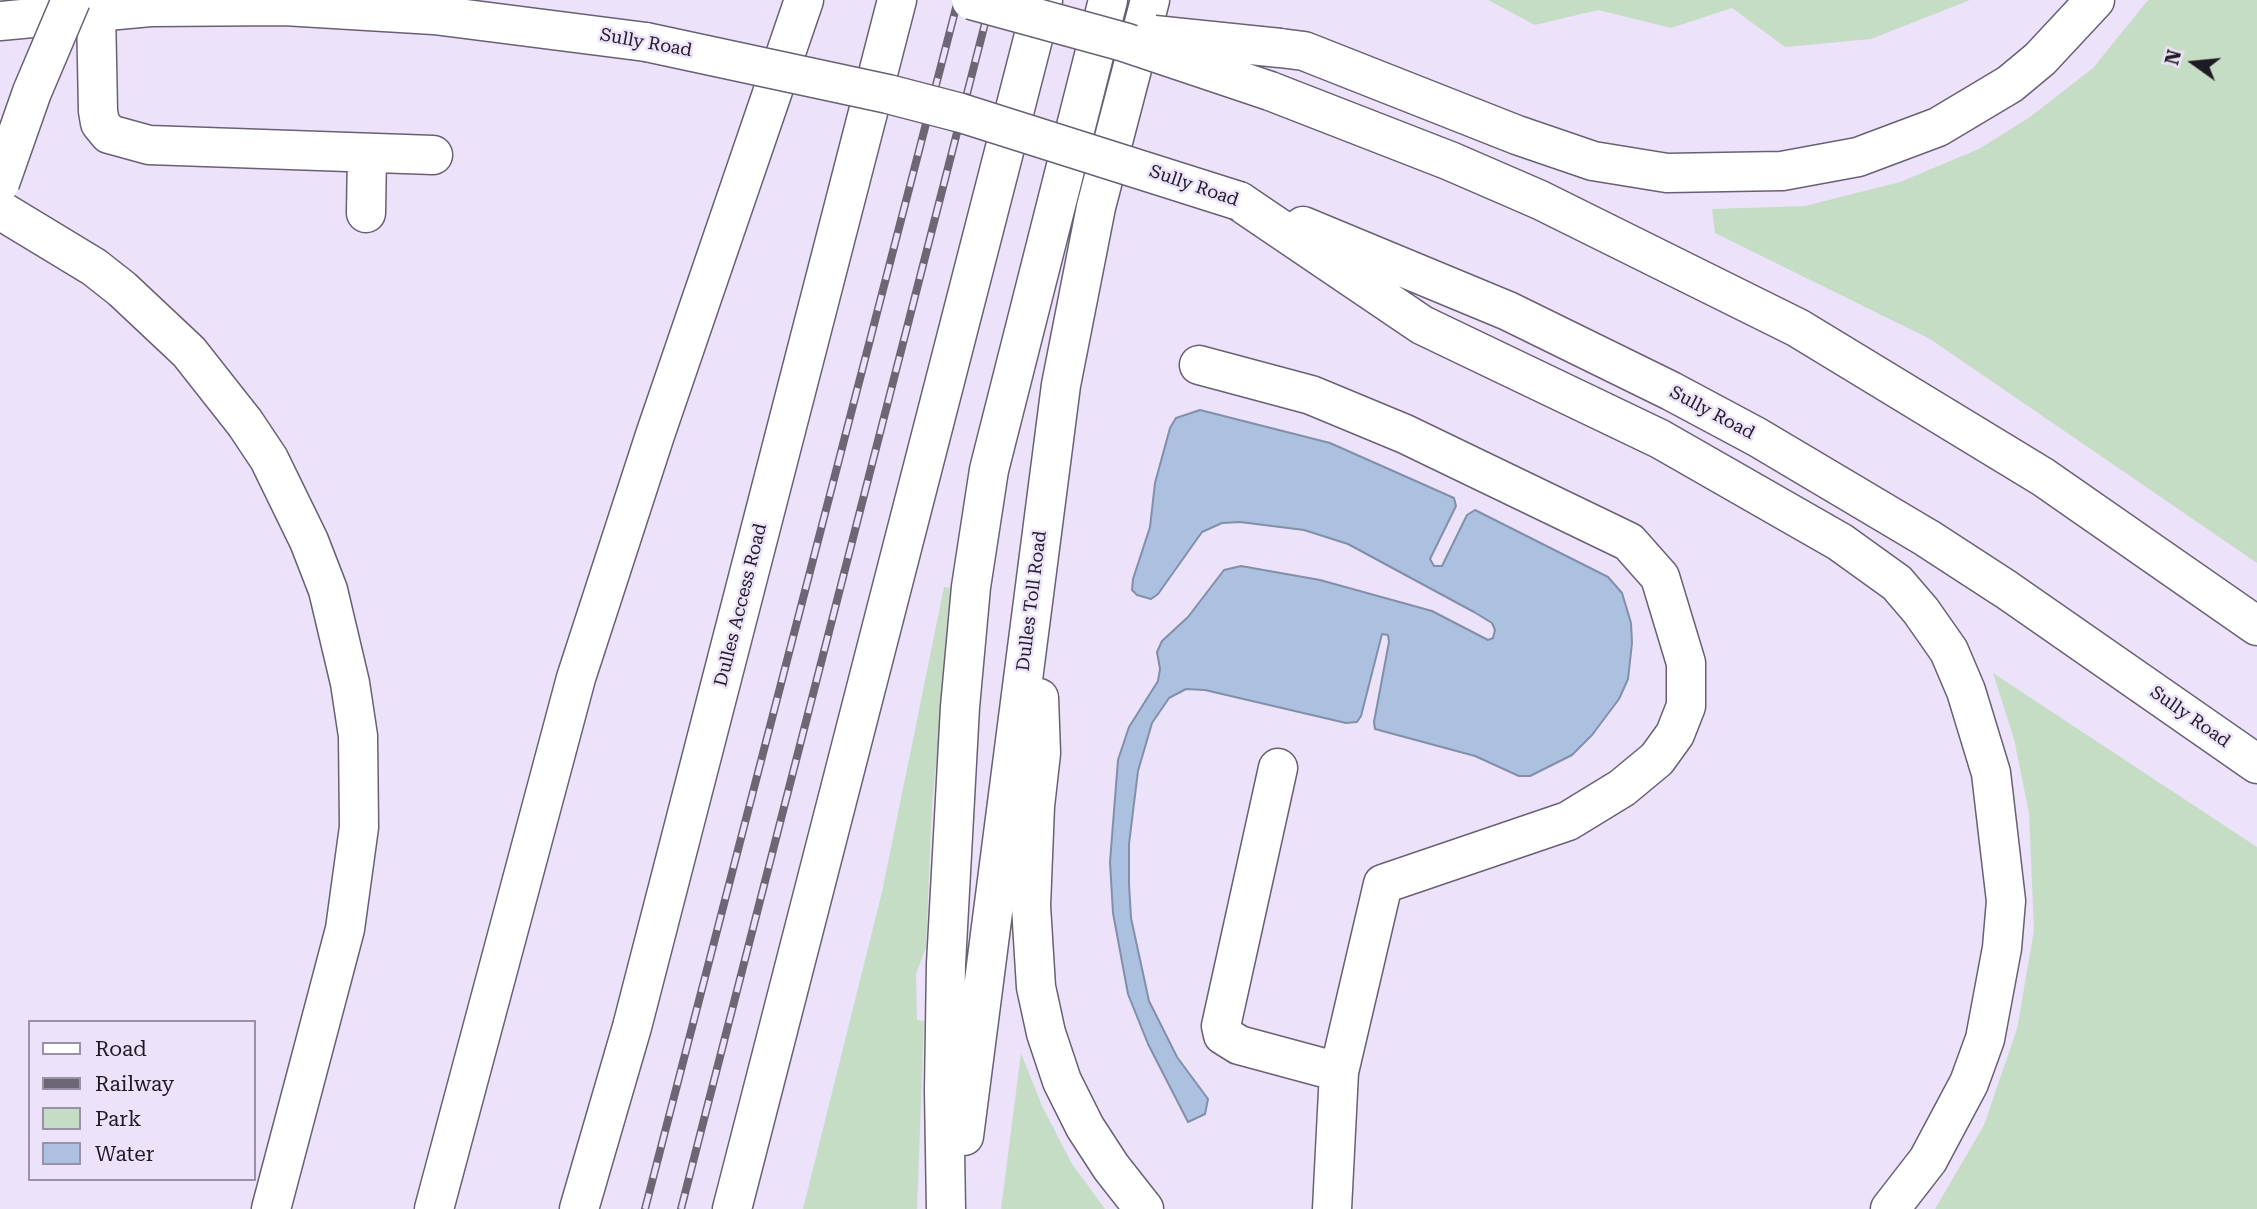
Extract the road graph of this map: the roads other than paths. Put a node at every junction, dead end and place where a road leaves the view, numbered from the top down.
1 (804, 0) edge
2 (897, 0) edge
3 (971, 0) edge
4 (1043, 0) edge
5 (1108, 0) edge
6 (1150, 0) edge
7 (2095, 0) edge
8 (83, 5) edge
9 (0, 21) edge
10 (1072, 27) junction
11 (367, 153) junction
12 (433, 155) dead end
13 (0, 183) edge
14 (1239, 201) junction
15 (0, 210) edge
16 (366, 213) dead end
17 (1199, 365) dead end
18 (1035, 583) junction
19 (2257, 626) edge
20 (2257, 764) edge
21 (1278, 768) dead end
22 (1339, 1072) junction
23 (271, 1209) edge
24 (434, 1209) edge
25 (579, 1209) edge
26 (733, 1209) edge
27 (946, 1209) edge
28 (955, 1209) edge
29 (1144, 1209) edge
30 (1332, 1209) edge
31 (1890, 1209) edge

1 - 24 main road
2 - 25 main road, Dulles Access Road
3 - 10 main road, bridge
4 - 26 main road
5 - 27 main road
6 - 18 main road, Dulles Toll Road
7 - 10 main road, bridge
8 - 9 main road, Sully Road
8 - 11 main road
8 - 13 main road, bridge
8 - 14 main road, Sully Road, bridge
10 - 19 main road, bridge
11 - 12 main road
11 - 16 main road
14 - 20 main road, Sully Road
14 - 31 main road
15 - 23 main road
17 - 22 main road
18 - 28 main road, Dulles Toll Road
18 - 29 main road
21 - 22 main road
22 - 30 main road

